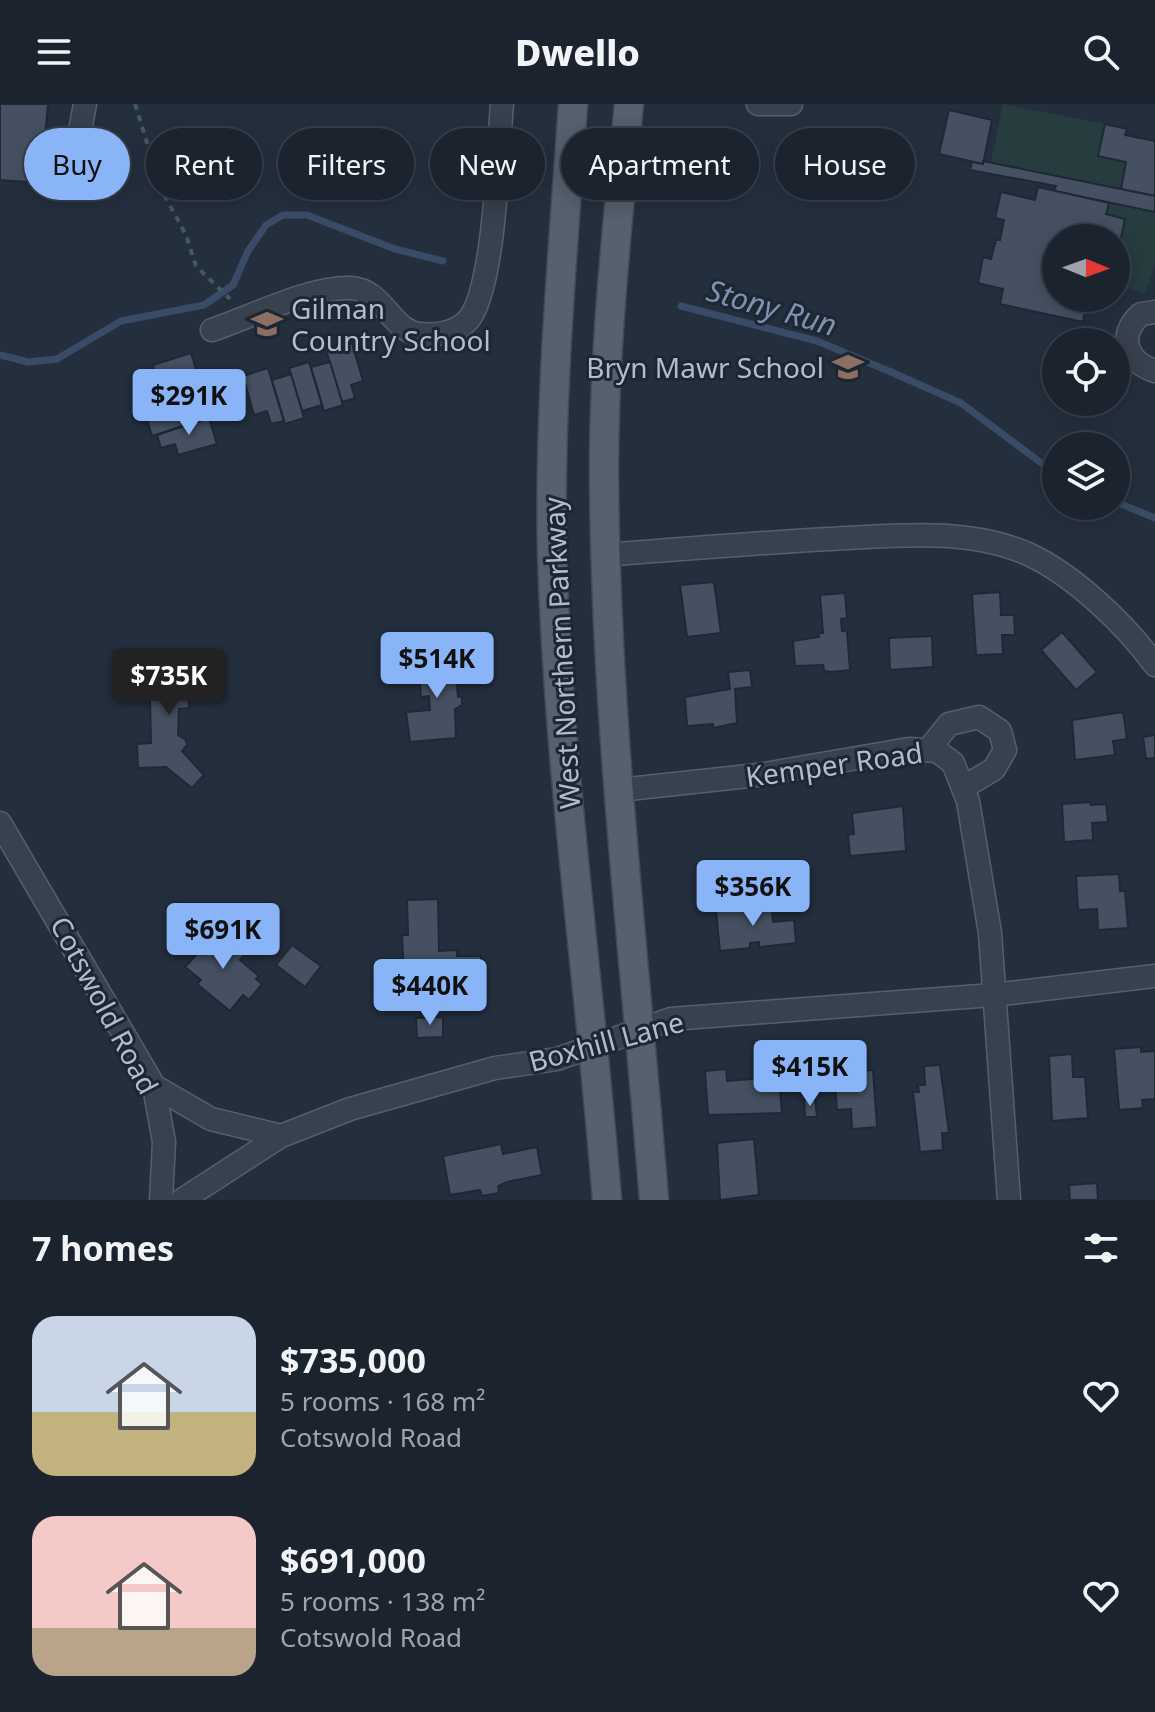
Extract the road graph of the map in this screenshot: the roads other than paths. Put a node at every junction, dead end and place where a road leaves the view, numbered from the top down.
1 (85, 104) edge
2 (502, 104) edge
3 (573, 104) edge
4 (629, 104) edge
5 (758, 104) edge
6 (791, 104) edge
7 (81, 128) edge
8 (1155, 312) edge
9 (212, 330) dead end
10 (1155, 371) edge
11 (605, 555) junction
12 (1155, 665) edge
13 (928, 750) junction
14 (964, 787) junction
15 (619, 790) junction
16 (0, 823) edge
17 (1155, 976) edge
18 (993, 995) junction
19 (641, 1029) junction
20 (595, 1045) junction
21 (154, 1086) junction
22 (281, 1136) junction
23 (161, 1200) edge
24 (182, 1200) edge
25 (607, 1200) edge
26 (654, 1200) edge
27 (1009, 1200) edge

1 - 7 street
2 - 9 street
3 - 20 main road, West Northern Parkway
4 - 11 main road, West Northern Parkway
5 - 6 street
8 - 10 street
11 - 12 street
11 - 15 main road, West Northern Parkway
13 - 14 street, Kemper Road
13 - 14 street
13 - 15 street, Kemper Road
14 - 18 street, Kemper Road
15 - 19 main road, West Northern Parkway
16 - 21 street, Cotswold Road
17 - 18 street, Boxhill Lane
18 - 19 street, Boxhill Lane
18 - 27 street, Kemper Road
19 - 20 street, Boxhill Lane
19 - 26 main road, West Northern Parkway
20 - 22 street, Boxhill Lane
20 - 25 main road, West Northern Parkway
21 - 22 street
21 - 23 street, Cotswold Road
22 - 24 street, Boxhill Lane

